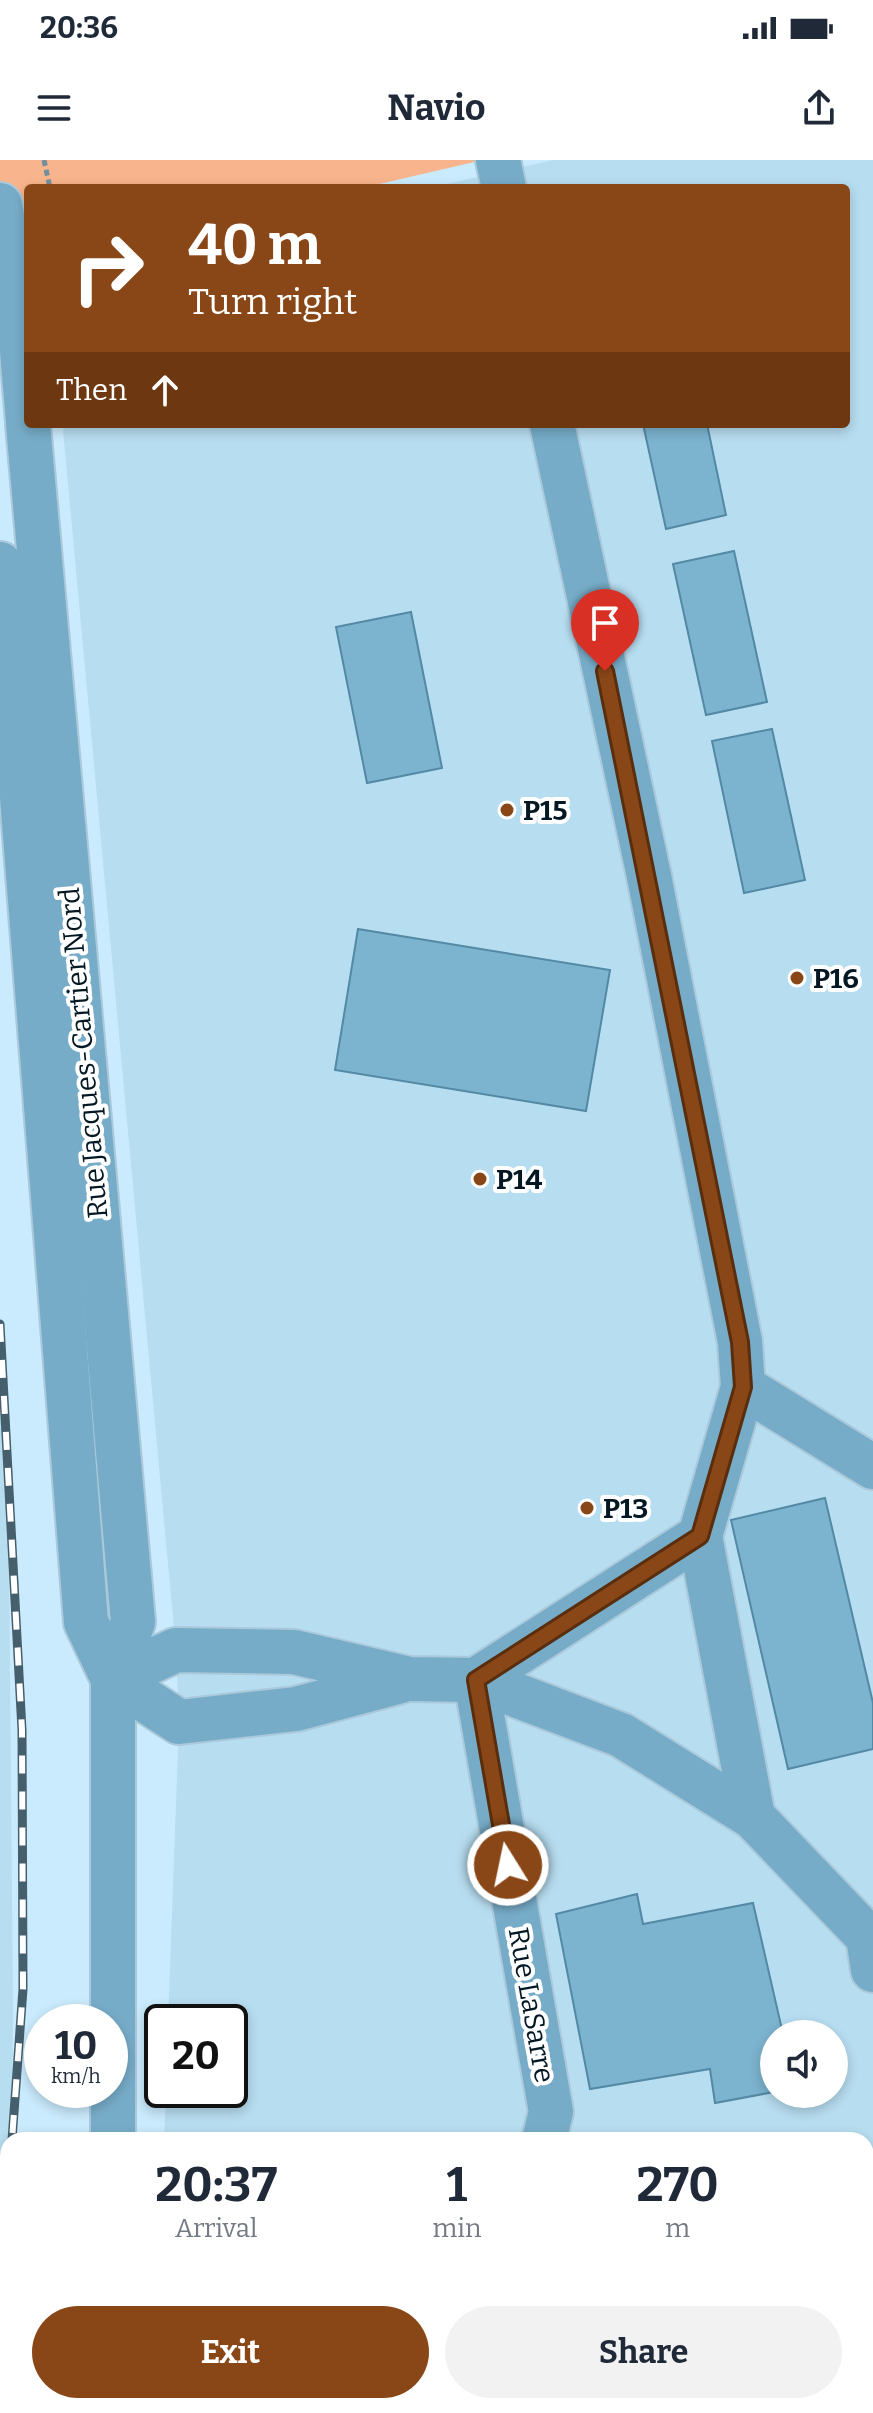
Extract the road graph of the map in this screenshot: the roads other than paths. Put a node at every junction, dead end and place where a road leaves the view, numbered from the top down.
1 (498, 160) edge
2 (503, 184) edge
3 (0, 205) edge
4 (24, 375) edge
5 (28, 428) edge
6 (553, 428) edge
7 (0, 564) edge
8 (743, 1387) junction
9 (873, 1467) edge
10 (700, 1536) junction
11 (113, 1679) junction
12 (409, 1679) junction
13 (476, 1680) junction
14 (753, 1817) junction
15 (872, 1942) edge
16 (113, 2132) edge
17 (546, 2132) edge

1 - 2 street
3 - 4 street, Rue Jacques-Cartier Nord
5 - 11 street, Rue Jacques-Cartier Nord
6 - 8 street
7 - 11 street, Rue Jacques-Cartier Nord
8 - 9 street
8 - 10 street
10 - 13 street
10 - 14 street
11 - 12 street
11 - 12 street
11 - 16 street, Rue Jacques-Cartier Nord
12 - 13 street
13 - 14 street
13 - 17 street, Rue LaSarre
14 - 15 street

